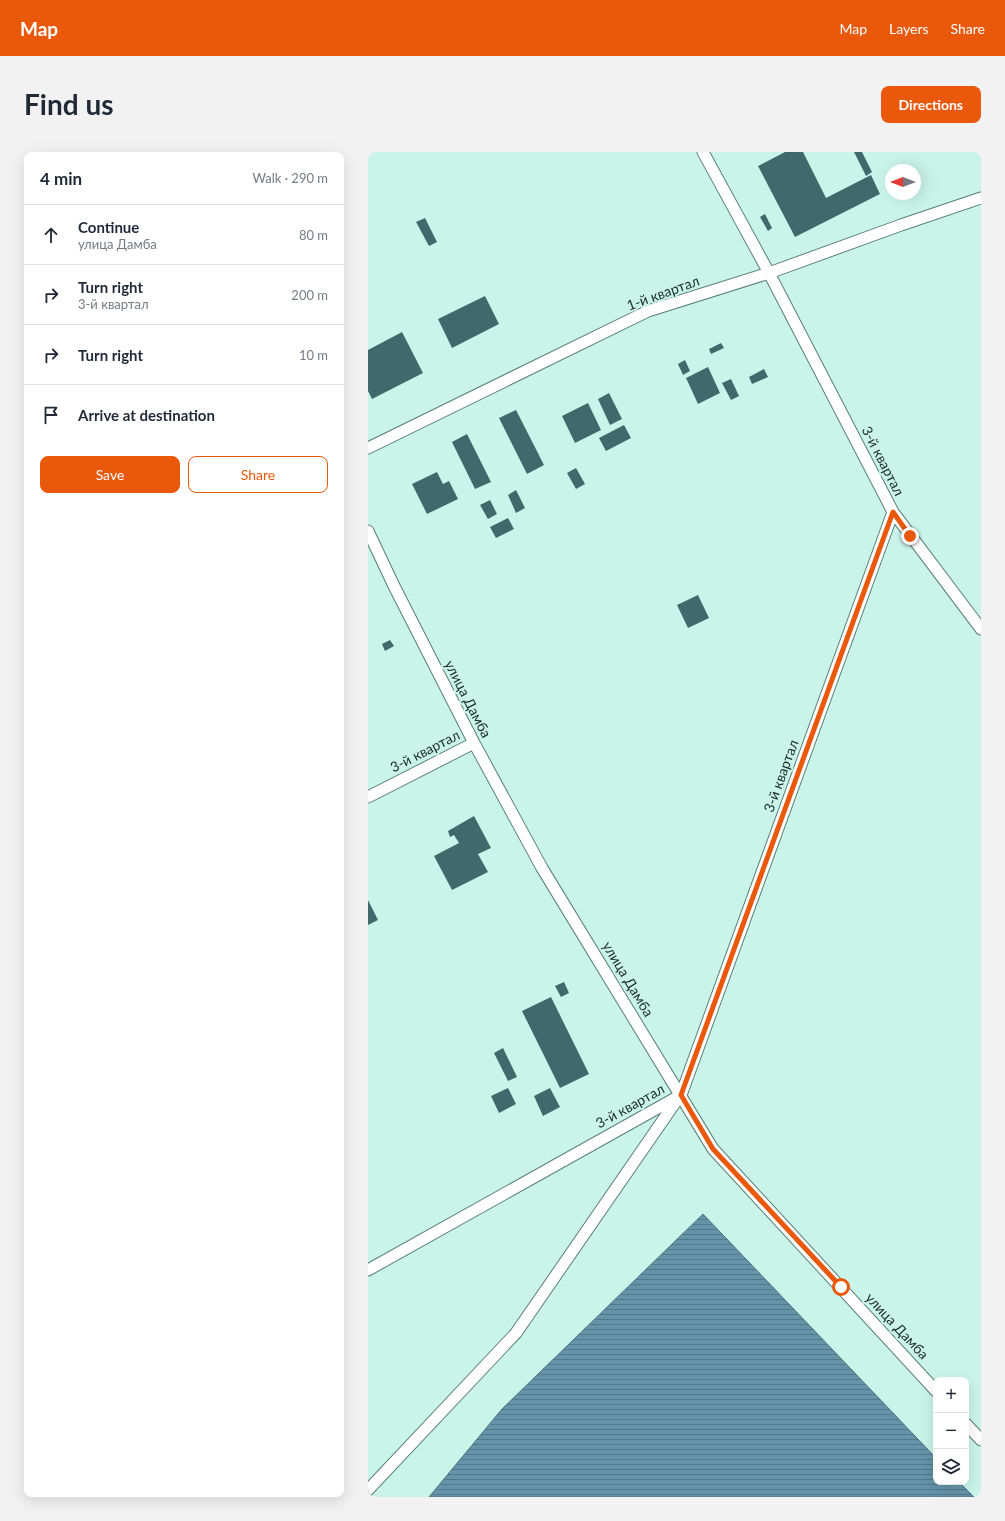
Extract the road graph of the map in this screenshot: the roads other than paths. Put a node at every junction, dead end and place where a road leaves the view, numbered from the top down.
1 (703, 152) edge
2 (981, 198) edge
3 (769, 273) junction
4 (368, 448) edge
5 (893, 512) junction
6 (368, 532) edge
7 (981, 629) edge
8 (474, 743) junction
9 (368, 797) edge
10 (681, 1095) junction
11 (368, 1270) edge
12 (933, 1388) edge
13 (969, 1427) edge
14 (981, 1440) edge
15 (368, 1490) edge

1 - 3 lane, 3-й квартал
2 - 3 lane, 1-й квартал
3 - 4 lane, 1-й квартал
3 - 5 lane, 3-й квартал
5 - 7 lane
5 - 10 lane, 3-й квартал
6 - 8 lane, улица Дамба
8 - 9 lane, 3-й квартал
8 - 10 lane, улица Дамба
10 - 11 lane, 3-й квартал
10 - 12 lane, улица Дамба
10 - 15 lane
13 - 14 lane

